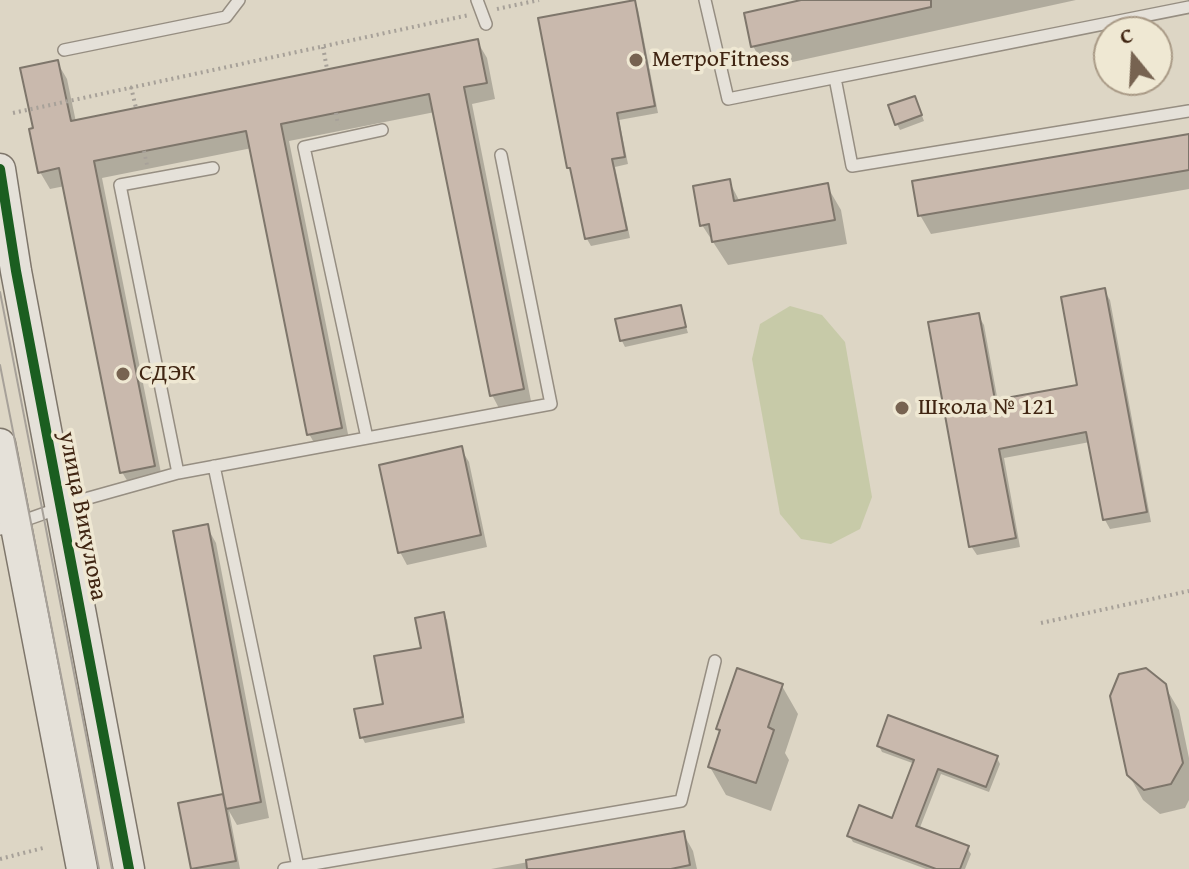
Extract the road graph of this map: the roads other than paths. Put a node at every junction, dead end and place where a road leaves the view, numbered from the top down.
1 (239, 0) edge
2 (477, 0) edge
3 (705, 0) edge
4 (1189, 7) edge
5 (485, 18) road end
6 (64, 50) dead end
7 (835, 78) junction
8 (1189, 111) edge
9 (382, 130) dead end
10 (501, 155) dead end
11 (213, 168) dead end
12 (0, 169) edge
13 (367, 438) junction
14 (0, 444) edge
15 (214, 466) junction
16 (178, 473) junction
17 (60, 508) junction
18 (8, 527) edge
19 (715, 661) dead end
20 (357, 856) junction
21 (298, 867) junction
22 (82, 869) edge
23 (129, 869) edge
24 (284, 869) edge
25 (347, 869) edge

1 - 6 lane
2 - 5 lane
3 - 7 lane
4 - 7 lane
7 - 8 lane
9 - 13 lane
10 - 13 lane
11 - 16 lane
12 - 17 street, улица Викулова
13 - 15 lane
14 - 18 street
15 - 16 lane
15 - 21 lane
16 - 17 lane
17 - 18 lane
17 - 23 street, улица Викулова
18 - 22 street
19 - 20 lane
20 - 21 lane
20 - 25 lane
21 - 24 lane

